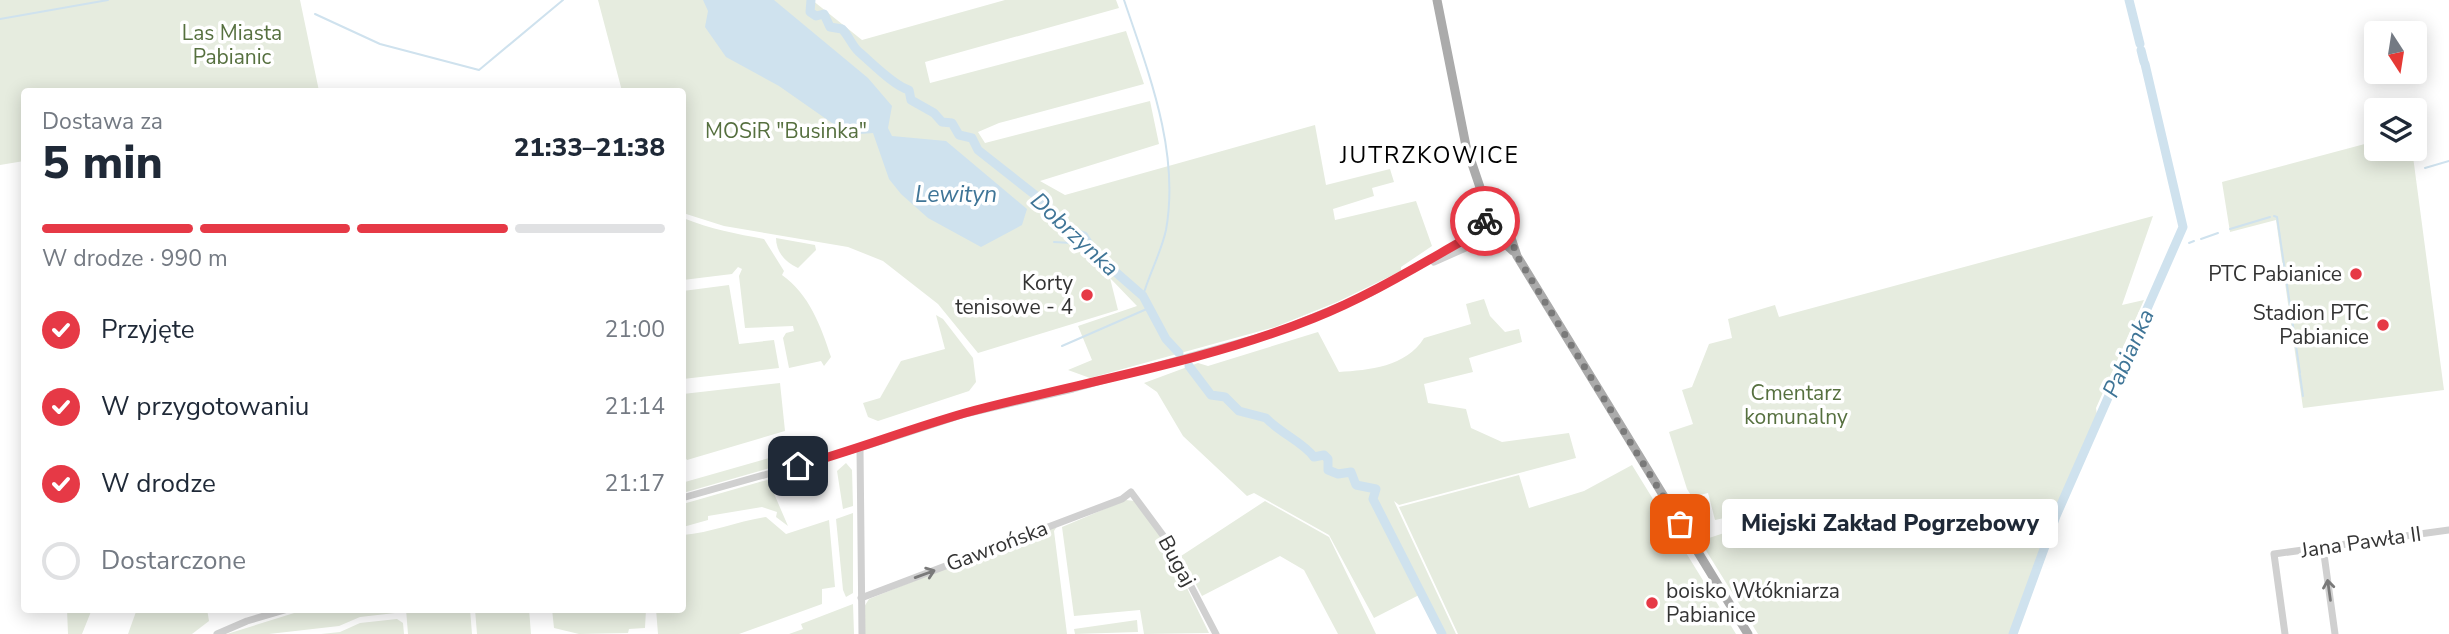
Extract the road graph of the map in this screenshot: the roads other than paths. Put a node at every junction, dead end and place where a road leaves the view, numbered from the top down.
1 (1437, 0) edge
2 (1481, 189) junction
3 (1497, 210) junction
4 (1486, 218) junction
5 (1509, 228) junction
6 (1495, 235) junction
7 (1517, 256) junction
8 (1411, 272) junction
9 (860, 449) junction
10 (1131, 492) joint
11 (686, 497) edge
12 (2449, 530) edge
13 (2323, 547) junction
14 (861, 598) junction
15 (277, 613) edge
16 (217, 634) edge
17 (862, 634) edge
18 (1216, 634) edge
19 (1748, 634) edge
20 (2285, 634) edge
21 (2335, 634) edge

1 - 2 main road
2 - 3 main road
2 - 4 main road
3 - 4 main road
3 - 5 main road
4 - 6 main road
4 - 8 street
5 - 6 main road
5 - 7 main road
6 - 7 main road
6 - 8 street
7 - 19 main road
8 - 9 street
9 - 11 street
9 - 14 street
14 -> 10 street, Gawrońska
10 - 18 street, Bugaj
12 - 13 street, Jana Pawła II
13 - 20 street, Jana Pawła II
21 -> 13 street
14 - 17 street
15 - 16 street

